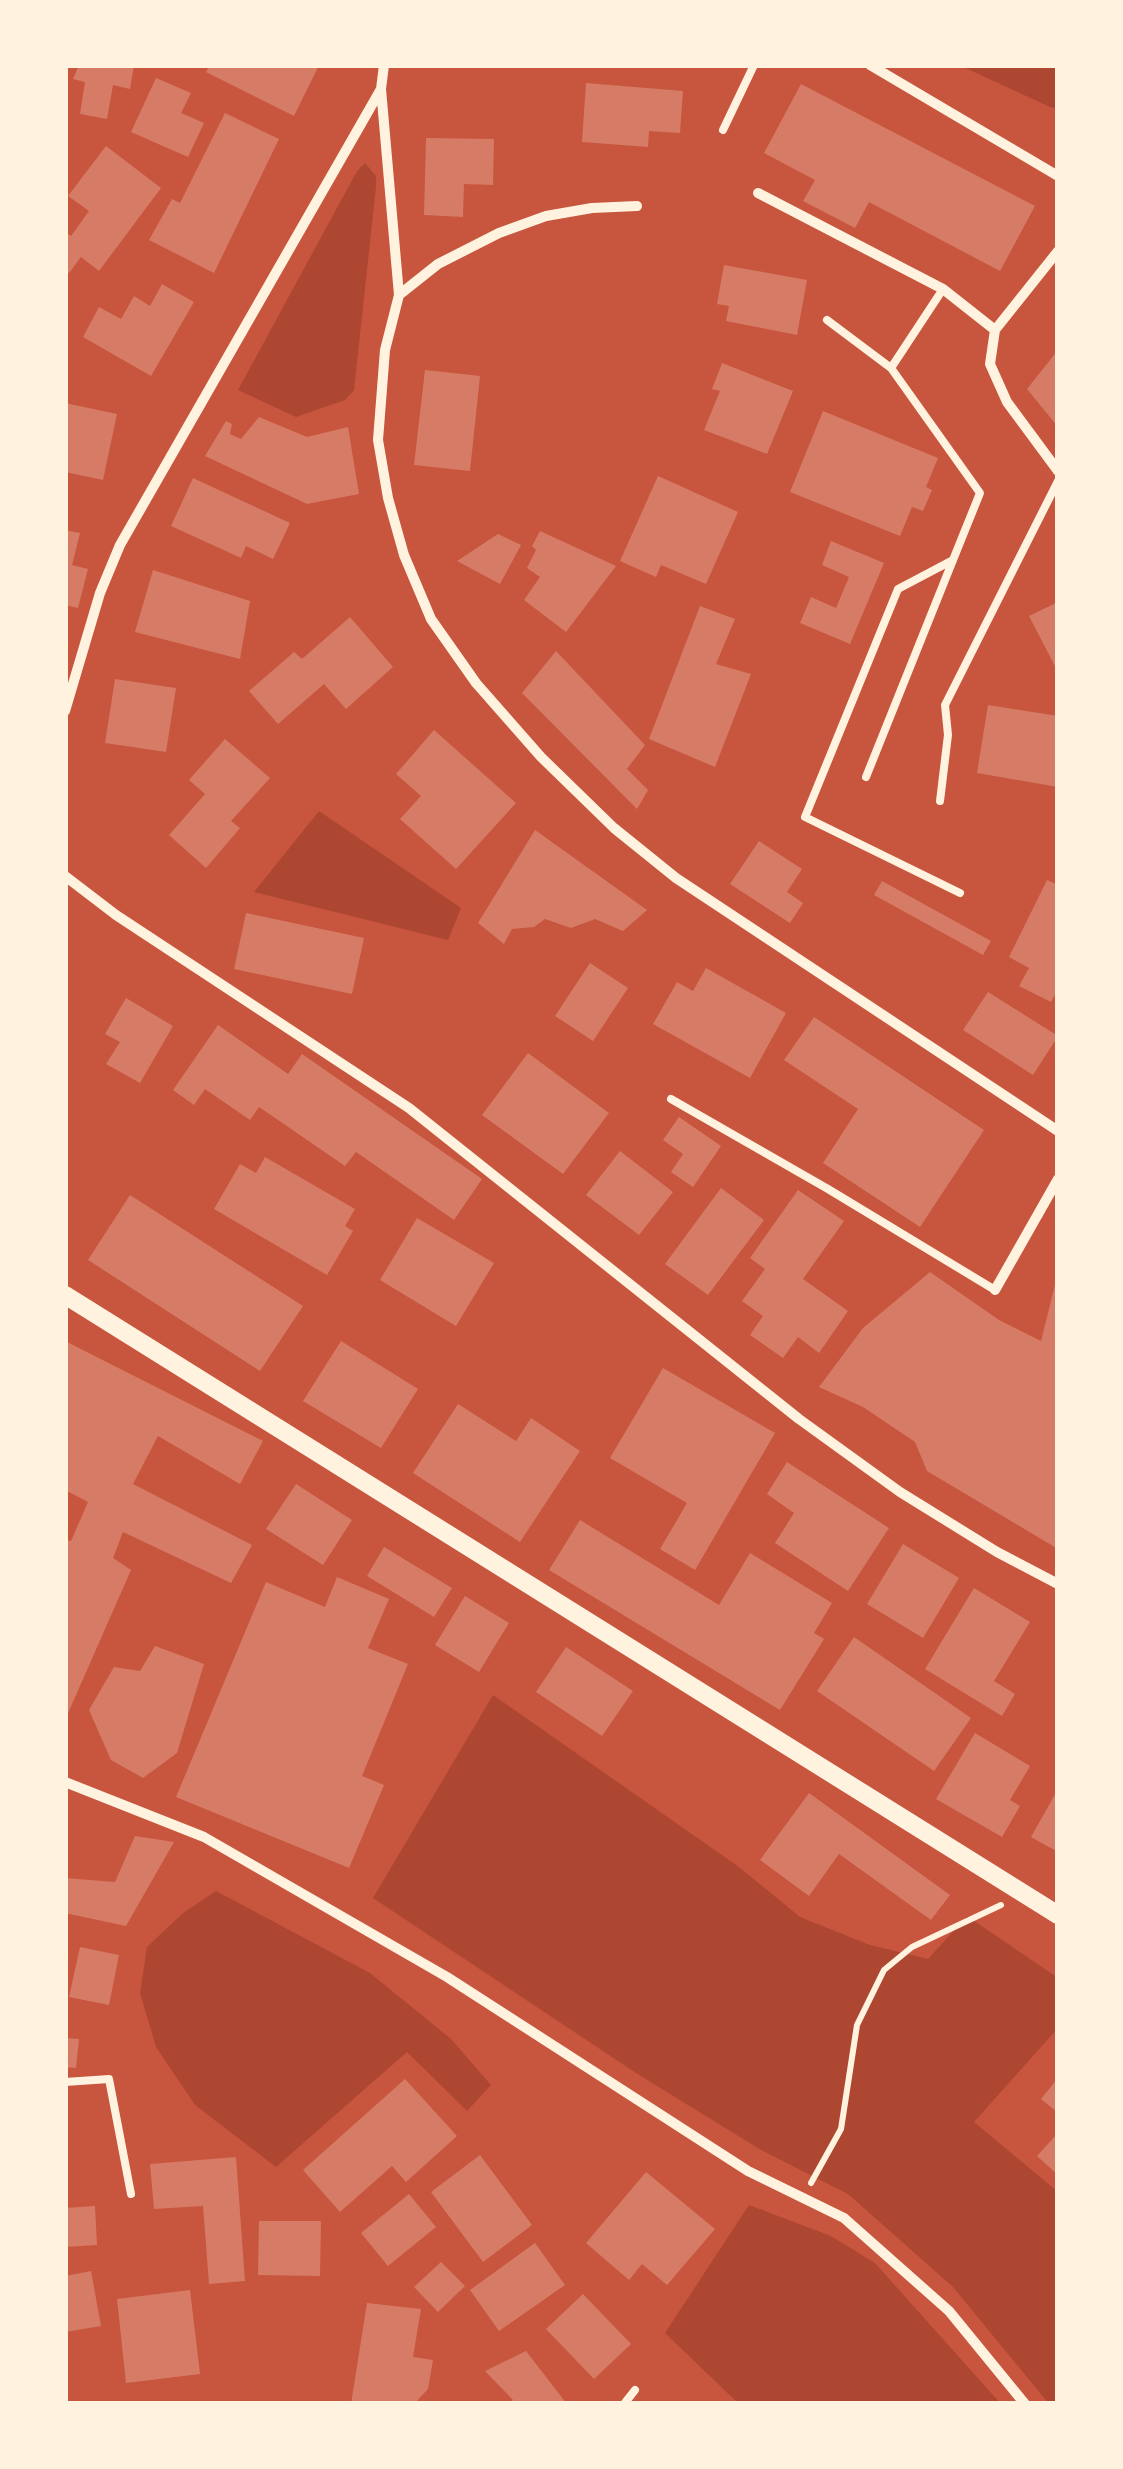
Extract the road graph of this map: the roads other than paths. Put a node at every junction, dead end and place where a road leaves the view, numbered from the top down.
1 (384, 65) edge
2 (754, 65) edge
3 (870, 65) edge
4 (381, 90) junction
5 (723, 130) dead end
6 (1058, 176) edge
7 (758, 192) dead end
8 (636, 206) dead end
9 (1058, 251) edge
10 (943, 289) junction
11 (399, 295) junction
12 (826, 320) dead end
13 (995, 330) junction
14 (891, 368) junction
15 (1058, 471) edge
16 (1058, 481) edge
17 (952, 560) junction
18 (65, 710) edge
19 (866, 776) dead end
20 (940, 800) dead end
21 (65, 876) edge
22 (960, 893) dead end
23 (671, 1099) dead end
24 (1058, 1131) edge
25 (1058, 1179) edge
26 (994, 1290) joint
27 (65, 1295) edge
28 (1058, 1584) edge
29 (65, 1782) edge
30 (1058, 1915) edge
31 (65, 2082) edge
32 (131, 2194) dead end
33 (636, 2390) dead end
34 (624, 2404) edge
35 (1026, 2404) edge

1 - 4 street
2 - 5 lane
3 - 6 street
4 - 11 street
4 - 18 street
7 - 10 street
8 - 11 street
9 - 13 street
10 - 13 street
10 - 14 lane
11 - 24 street
12 - 14 lane
13 - 15 street
14 - 17 lane
16 - 20 lane
17 - 19 lane
17 - 22 lane
21 - 28 street
23 - 26 lane
25 - 26 street
27 - 30 street
29 - 35 street
31 - 32 lane
33 - 34 lane

